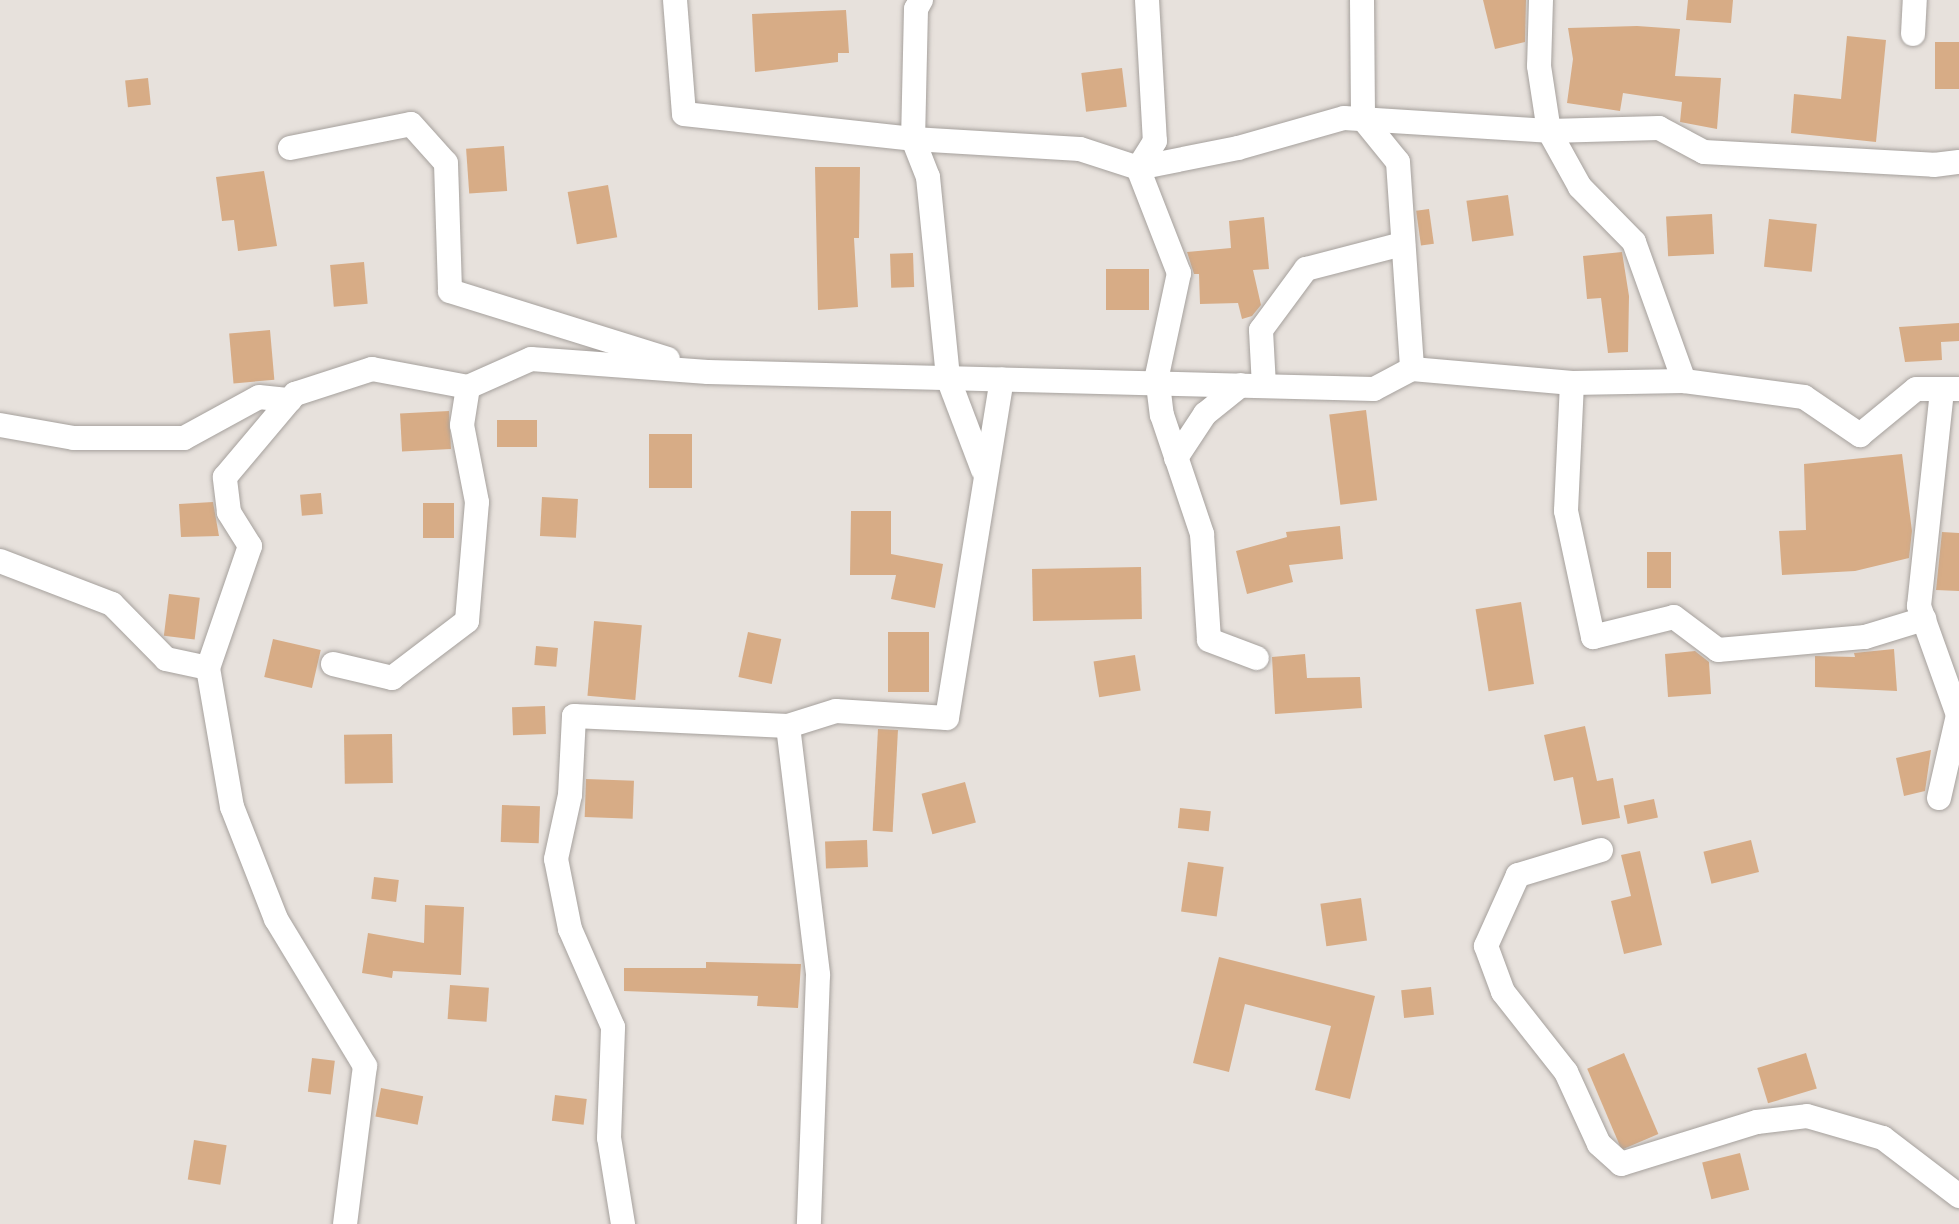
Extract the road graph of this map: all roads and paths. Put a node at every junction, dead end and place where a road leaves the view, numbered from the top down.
1 (675, 0) edge
2 (921, 0) edge
3 (1147, 0) edge
4 (1362, 0) edge
5 (1541, 0) edge
6 (1915, 0) edge
7 (1913, 34) dead end
8 (1363, 119) junction
9 (1549, 131) junction
10 (913, 139) junction
11 (290, 148) dead end
12 (1959, 162) edge
13 (1138, 168) junction
14 (1403, 244) junction
15 (1412, 369) junction
16 (708, 372) junction
17 (948, 378) junction
18 (1002, 379) junction
19 (1684, 381) junction
20 (1158, 383) junction
21 (1572, 383) junction
22 (1253, 385) junction
23 (468, 387) junction
24 (1951, 389) edge
25 (290, 400) junction
26 (0, 425) edge
27 (1176, 458) junction
28 (984, 472) junction
29 (0, 561) edge
30 (1924, 619) junction
31 (1257, 658) dead end
32 (333, 664) dead end
33 (208, 668) junction
34 (788, 726) junction
35 (1939, 798) dead end
36 (1601, 850) dead end
37 (1959, 1196) edge
38 (345, 1224) edge
39 (623, 1224) edge
40 (809, 1224) edge

1 - 10 street
2 - 10 street
3 - 13 street
4 - 8 street
5 - 9 street
6 - 7 street
8 - 9 street
8 - 13 street
8 - 14 street
9 - 12 street
9 - 19 street
10 - 13 street
10 - 17 street
11 - 16 street
13 - 20 street
14 - 15 street
14 - 22 street
15 - 21 street
15 - 22 street
16 - 17 street
16 - 23 street
17 - 18 street
17 - 28 street
18 - 20 street
18 - 28 street
19 - 21 street
19 - 24 street
20 - 22 street
20 - 27 street
21 - 30 street
22 - 27 street
23 - 25 street
23 - 32 street
24 - 30 street
25 - 26 street
25 - 33 street
27 - 31 street
28 - 34 street
29 - 33 street
30 - 35 street
33 - 38 street
34 - 39 street
34 - 40 street
36 - 37 street

